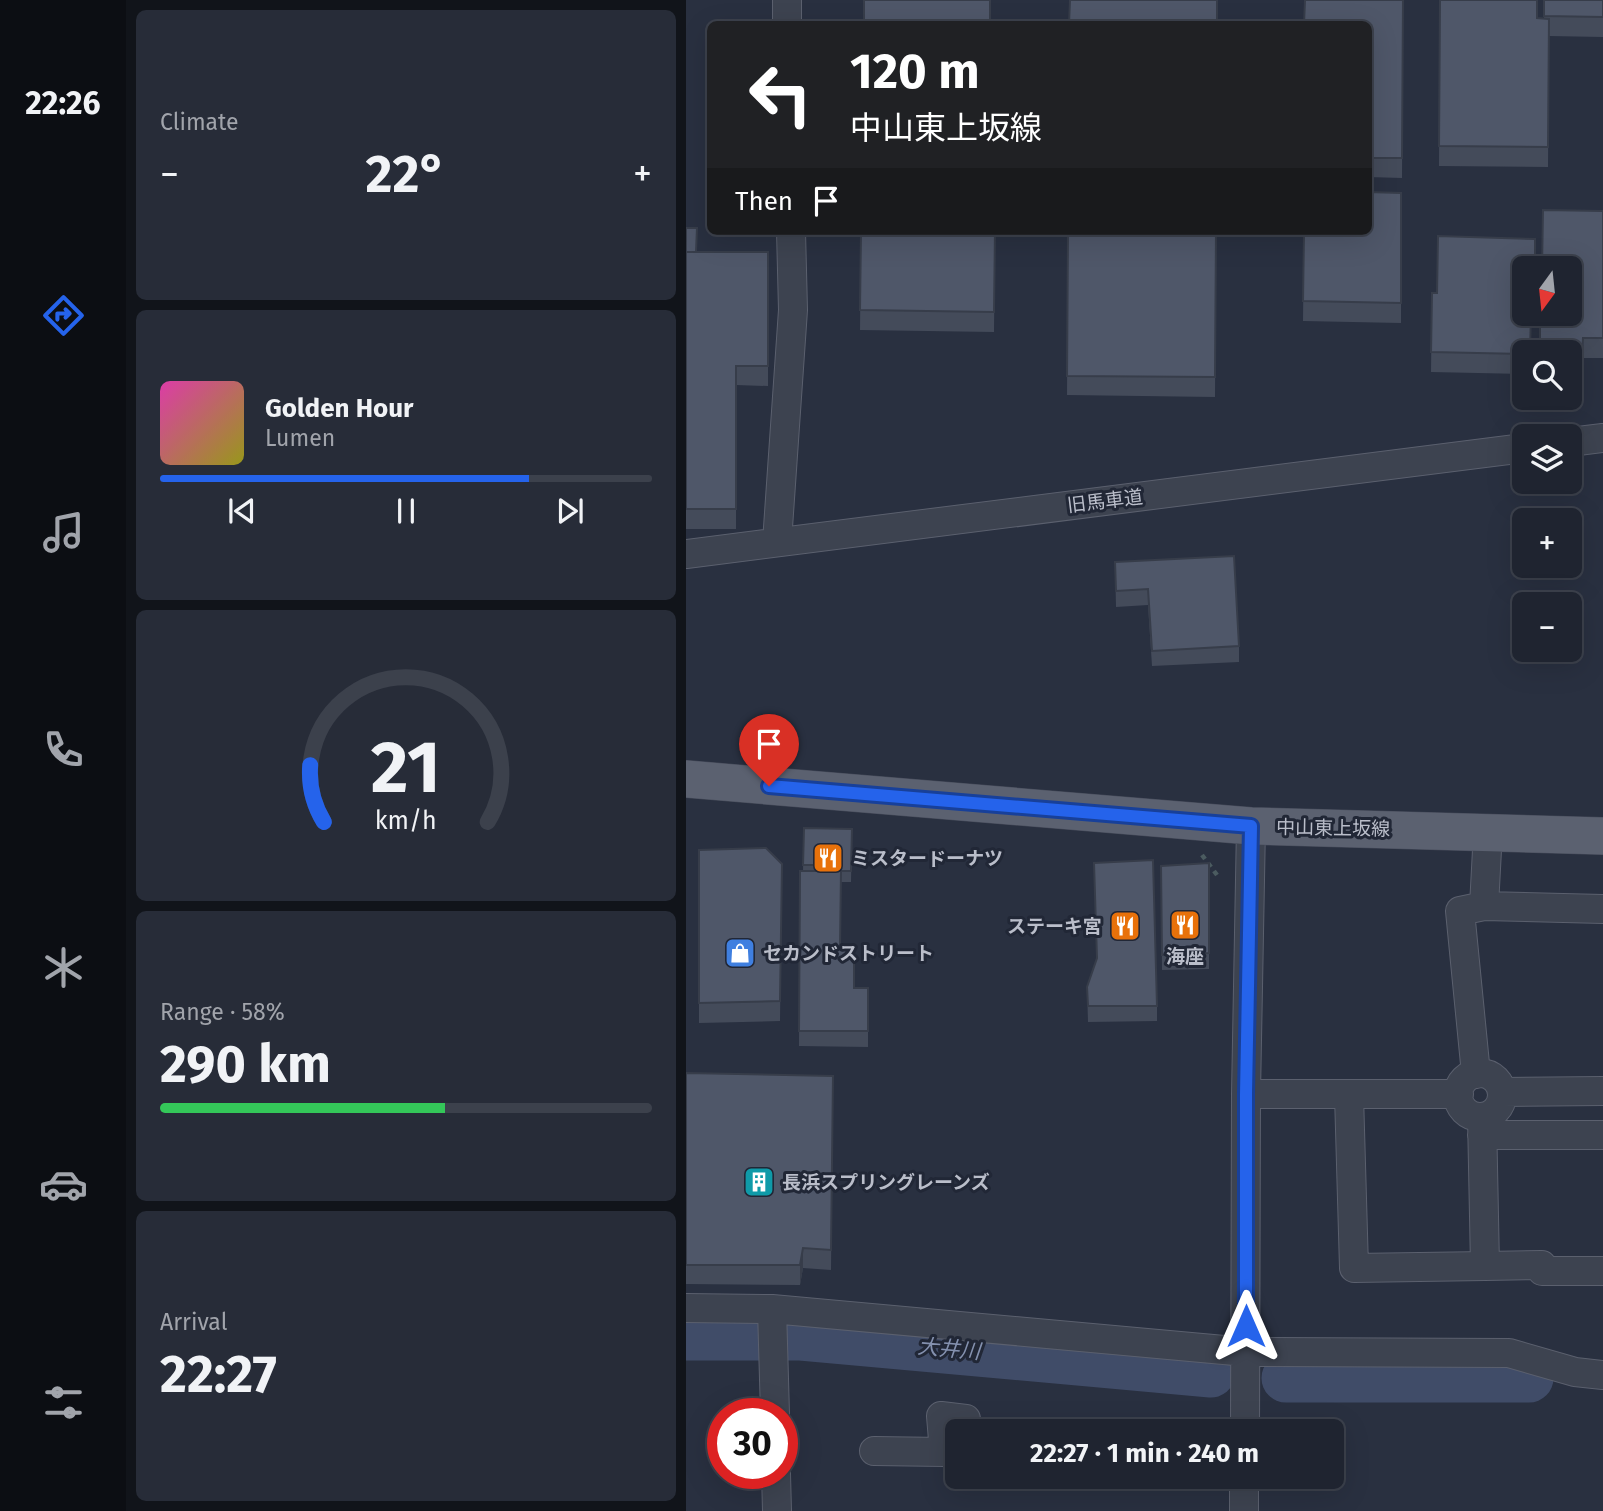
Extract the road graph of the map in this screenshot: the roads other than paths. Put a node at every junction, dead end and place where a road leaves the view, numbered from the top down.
1 (787, 0) edge
2 (787, 21) edge
3 (791, 235) edge
4 (1603, 438) edge
5 (1582, 441) edge
6 (1512, 450) edge
7 (777, 542) junction
8 (686, 554) edge
9 (686, 779) edge
10 (1251, 826) junction
11 (1488, 831) junction
12 (1603, 836) edge
13 (1484, 906) junction
14 (1603, 909) edge
15 (1468, 1084) junction
16 (1603, 1091) edge
17 (1502, 1092) junction
18 (1246, 1094) junction
19 (1349, 1095) junction
20 (1482, 1126) junction
21 (1603, 1135) edge
22 (1485, 1266) junction
23 (1603, 1271) edge
24 (686, 1308) edge
25 (772, 1309) junction
26 (1246, 1352) junction
27 (1603, 1375) edge
28 (774, 1398) edge
29 (966, 1419) edge
30 (1245, 1419) edge
31 (874, 1451) dead end
32 (776, 1489) edge
33 (1244, 1489) edge
34 (777, 1511) edge
35 (1244, 1511) edge

1 - 2 street
3 - 7 street
4 - 5 street
6 - 7 street, 旧馬車道
7 - 8 street, 旧馬車道
9 - 10 main road, 中山東上坂線
10 - 11 main road, 中山東上坂線
10 - 18 street
11 - 12 main road, 中山東上坂線
11 - 13 street
13 - 14 street
13 - 15 street
15 - 17 street
15 - 19 street
15 - 20 street
16 - 17 street
17 - 20 street
18 - 19 street
18 - 26 street
19 - 22 street
20 - 21 street
20 - 22 street
22 - 23 street
24 - 25 street
25 - 26 street
25 - 28 street
26 - 27 street
26 - 30 street
29 - 31 street
32 - 34 street
33 - 35 street

